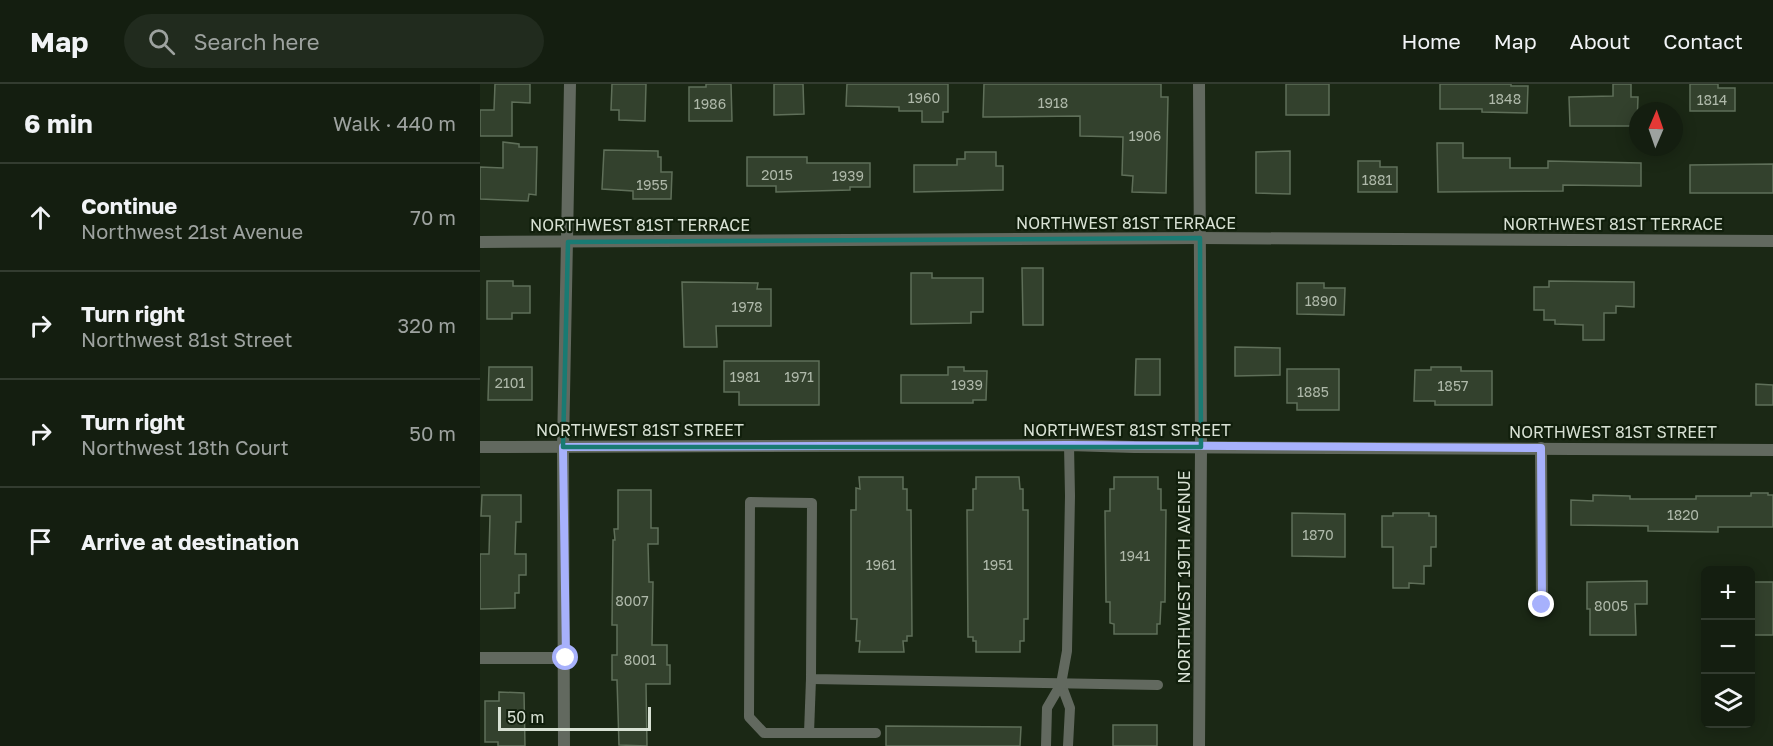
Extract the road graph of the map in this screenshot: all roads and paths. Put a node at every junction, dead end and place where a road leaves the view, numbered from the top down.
1 (570, 84) edge
2 (1199, 84) edge
3 (1200, 238) junction
4 (480, 242) edge
5 (568, 242) junction
6 (1773, 242) edge
7 (1069, 445) junction
8 (480, 447) edge
9 (563, 447) junction
10 (1201, 447) junction
11 (1541, 448) junction
12 (1773, 450) edge
13 (1542, 605) dead end
14 (480, 658) edge
15 (566, 658) junction
16 (811, 679) junction
17 (1060, 684) junction
18 (1158, 685) dead end
19 (809, 733) junction
20 (876, 733) dead end
21 (564, 746) edge
22 (1047, 746) edge
23 (1068, 746) edge
24 (1199, 746) edge

1 - 5 street
2 - 3 street, NORTHWEST 19TH AVENUE
3 - 5 street, NORTHWEST 81ST TERRACE
3 - 6 street, NORTHWEST 81ST TERRACE
3 - 10 street, NORTHWEST 19TH AVENUE
4 - 5 street, NORTHWEST 81ST TERRACE
5 - 9 street
7 - 9 street, NORTHWEST 81ST STREET
7 - 10 street, NORTHWEST 81ST STREET
7 - 17 lane
8 - 9 street, NORTHWEST 81ST STREET
9 - 15 street
10 - 11 street, NORTHWEST 81ST STREET
10 - 24 street, NORTHWEST 19TH AVENUE
11 - 12 street, NORTHWEST 81ST STREET
11 - 13 street
14 - 15 street
15 - 21 street
16 - 17 lane
16 - 19 lane
16 - 19 lane
17 - 18 lane
17 - 22 lane
17 - 23 lane
19 - 20 lane

